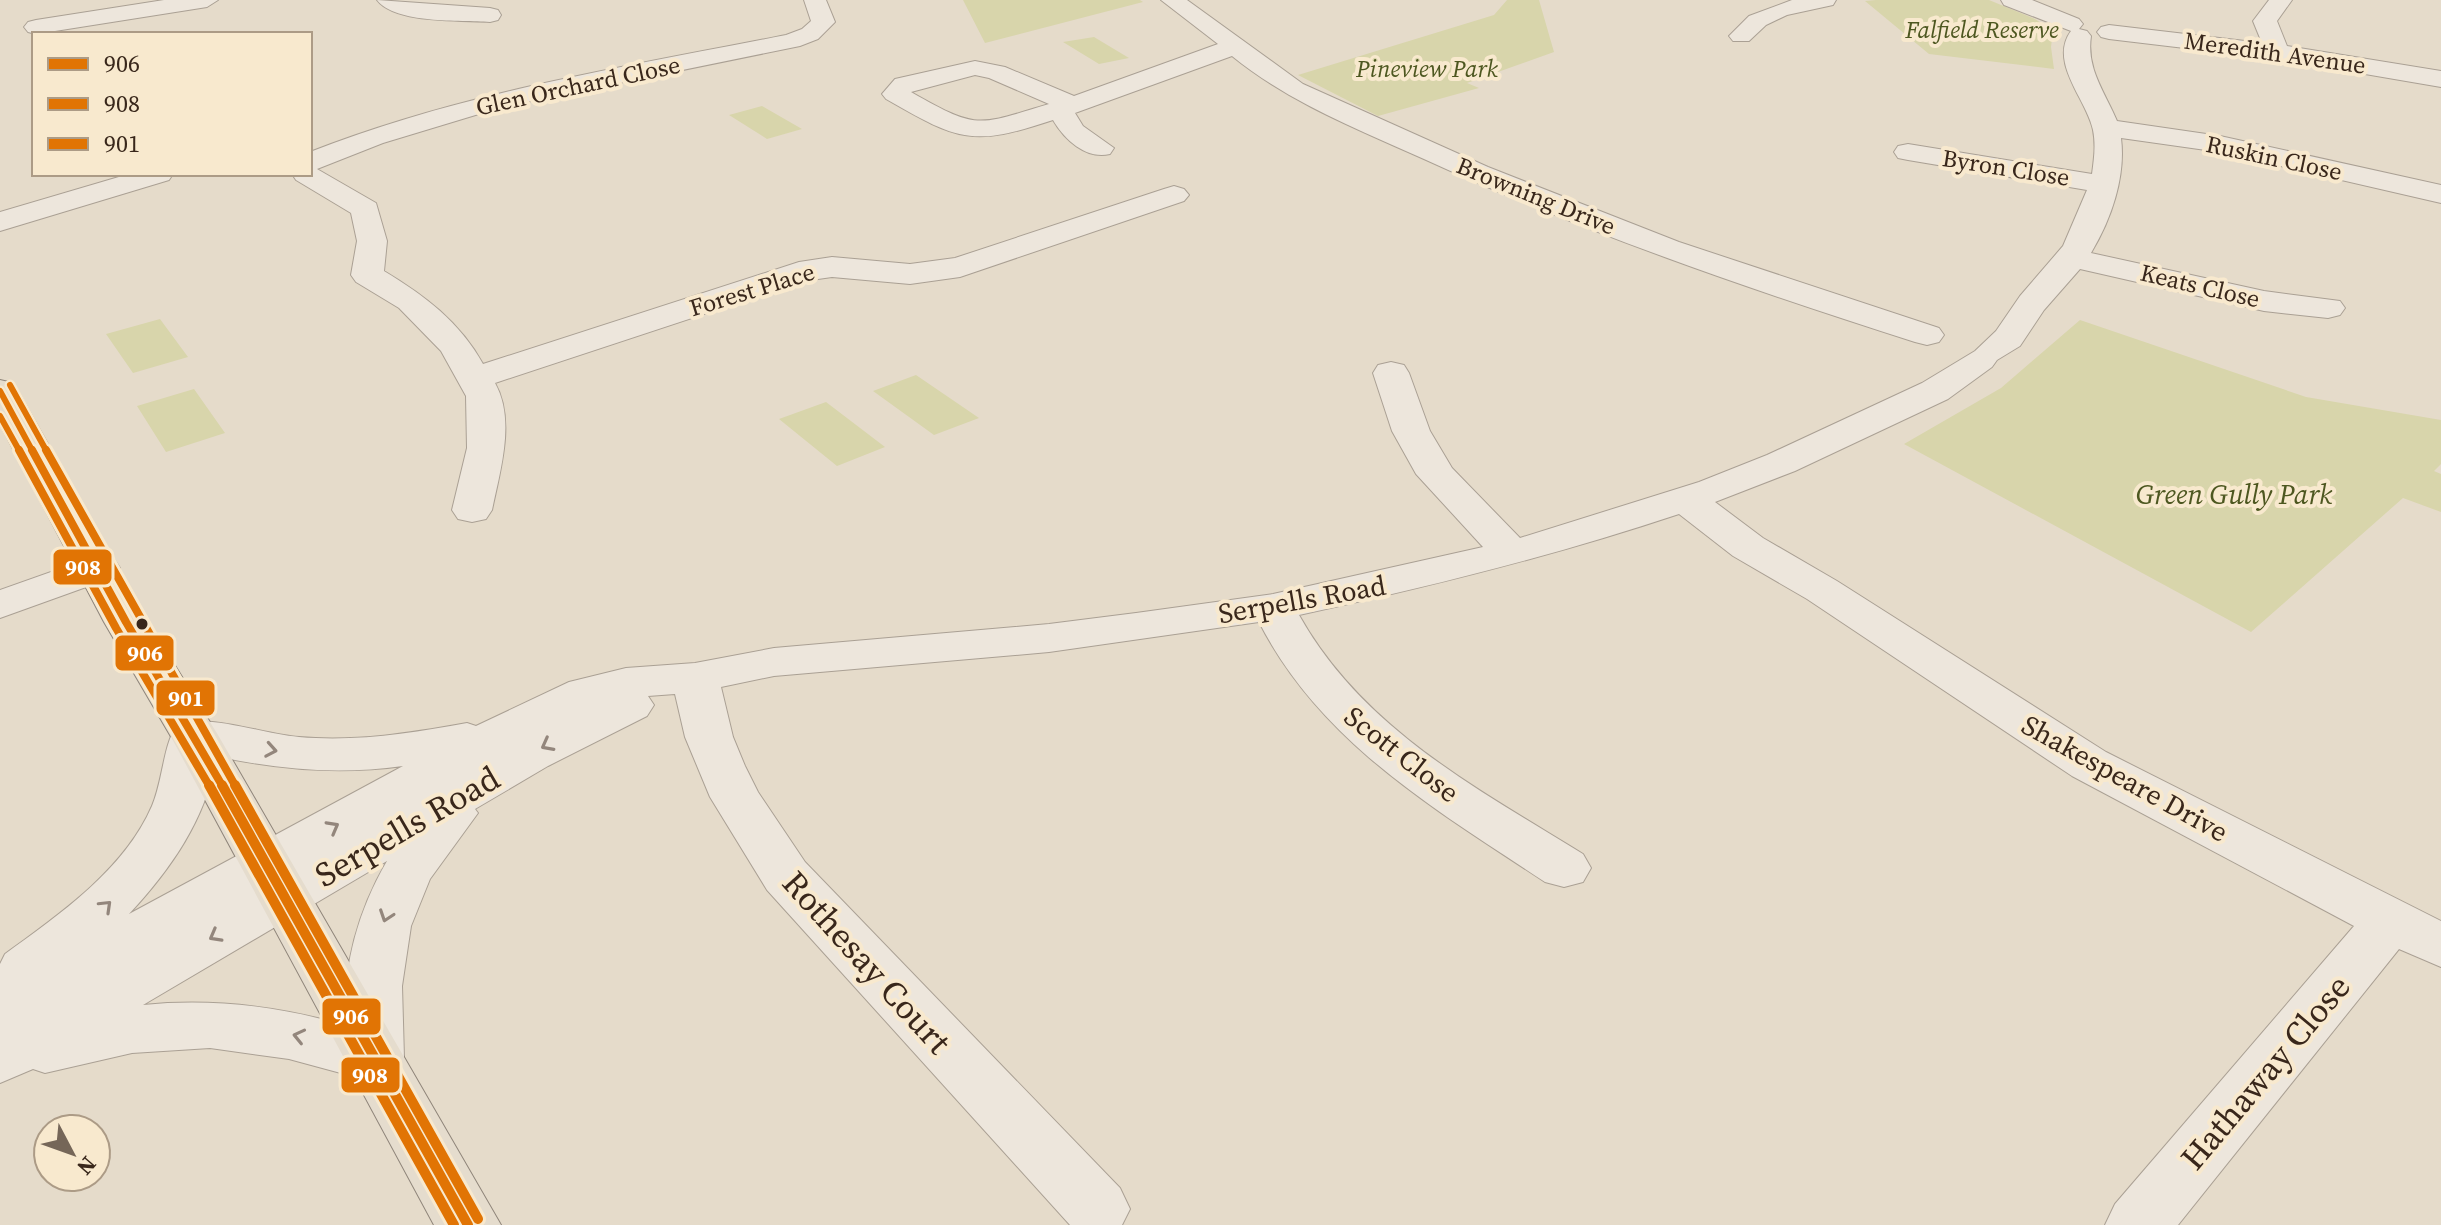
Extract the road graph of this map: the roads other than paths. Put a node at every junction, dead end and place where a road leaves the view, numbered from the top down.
1 (207, 0) edge
2 (388, 0) edge
3 (815, 0) edge
4 (1172, 0) edge
5 (1825, 0) edge
6 (2012, 0) edge
7 (2281, 0) edge
8 (19, 9) dead end
9 (490, 15) dead end
10 (39, 30) edge
11 (2075, 30) junction
12 (1741, 36) dead end
13 (1235, 46) junction
14 (2277, 52) junction
15 (2441, 79) edge
16 (1066, 107) junction
17 (2107, 128) junction
18 (1100, 148) dead end
19 (1908, 152) dead end
20 (312, 161) edge
21 (152, 176) edge
22 (309, 176) edge
23 (2103, 184) junction
24 (2441, 194) edge
25 (1174, 195) dead end
26 (0, 222) edge
27 (2072, 258) junction
28 (2328, 308) dead end
29 (1961, 344) junction
30 (1391, 373) dead end
31 (472, 379) junction
32 (0, 391) edge
33 (1700, 495) junction
34 (472, 510) dead end
35 (1511, 553) junction
36 (99, 568) junction
37 (0, 605) edge
38 (1273, 607) junction
39 (695, 678) junction
40 (504, 731) junction
41 (194, 735) junction
42 (478, 785) junction
43 (1564, 868) dead end
44 (274, 882) junction
45 (2417, 933) edge
46 (0, 987) edge
47 (0, 1009) edge
48 (374, 1058) junction
49 (0, 1062) edge
50 (1097, 1209) dead end
51 (468, 1225) edge
52 (2138, 1225) edge

1 - 10 street
2 - 9 street
3 - 20 street, Glen Orchard Close
4 - 13 street, Browning Drive
5 - 12 street
6 - 11 street
7 - 14 street
8 - 10 street
11 - 14 street, Meredith Avenue
11 - 17 street, Serpells Road
13 - 16 street
13 - 29 street, Browning Drive
14 - 15 street, Meredith Avenue
16 - 16 street
16 - 18 street
17 - 23 street, Serpells Road
17 - 24 street, Ruskin Close
19 - 23 street, Byron Close
21 - 26 street
22 - 31 street
23 - 27 street, Serpells Road
25 - 31 street, Forest Place
27 - 28 street, Keats Close
27 - 29 street, Serpells Road
29 - 33 street, Serpells Road
30 - 35 street
31 - 34 street
32 - 36 main road
33 - 35 street, Serpells Road
33 - 45 street, Shakespeare Drive
35 - 38 street, Serpells Road
36 - 37 street
36 - 41 main road
38 - 39 street, Serpells Road
38 - 43 street, Scott Close
39 - 40 street, Serpells Road
39 -> 42 street, Serpells Road
39 - 50 street, Rothesay Court
41 -> 40 street, Serpells Road
44 -> 40 street, Serpells Road
41 - 44 main road
46 -> 41 street
42 - 44 street, Serpells Road
42 -> 48 street
44 - 47 street, Serpells Road
44 - 48 main road
44 -> 49 street, Serpells Road
45 - 52 street, Hathaway Close
48 -> 49 street, Serpells Road
48 - 51 main road

